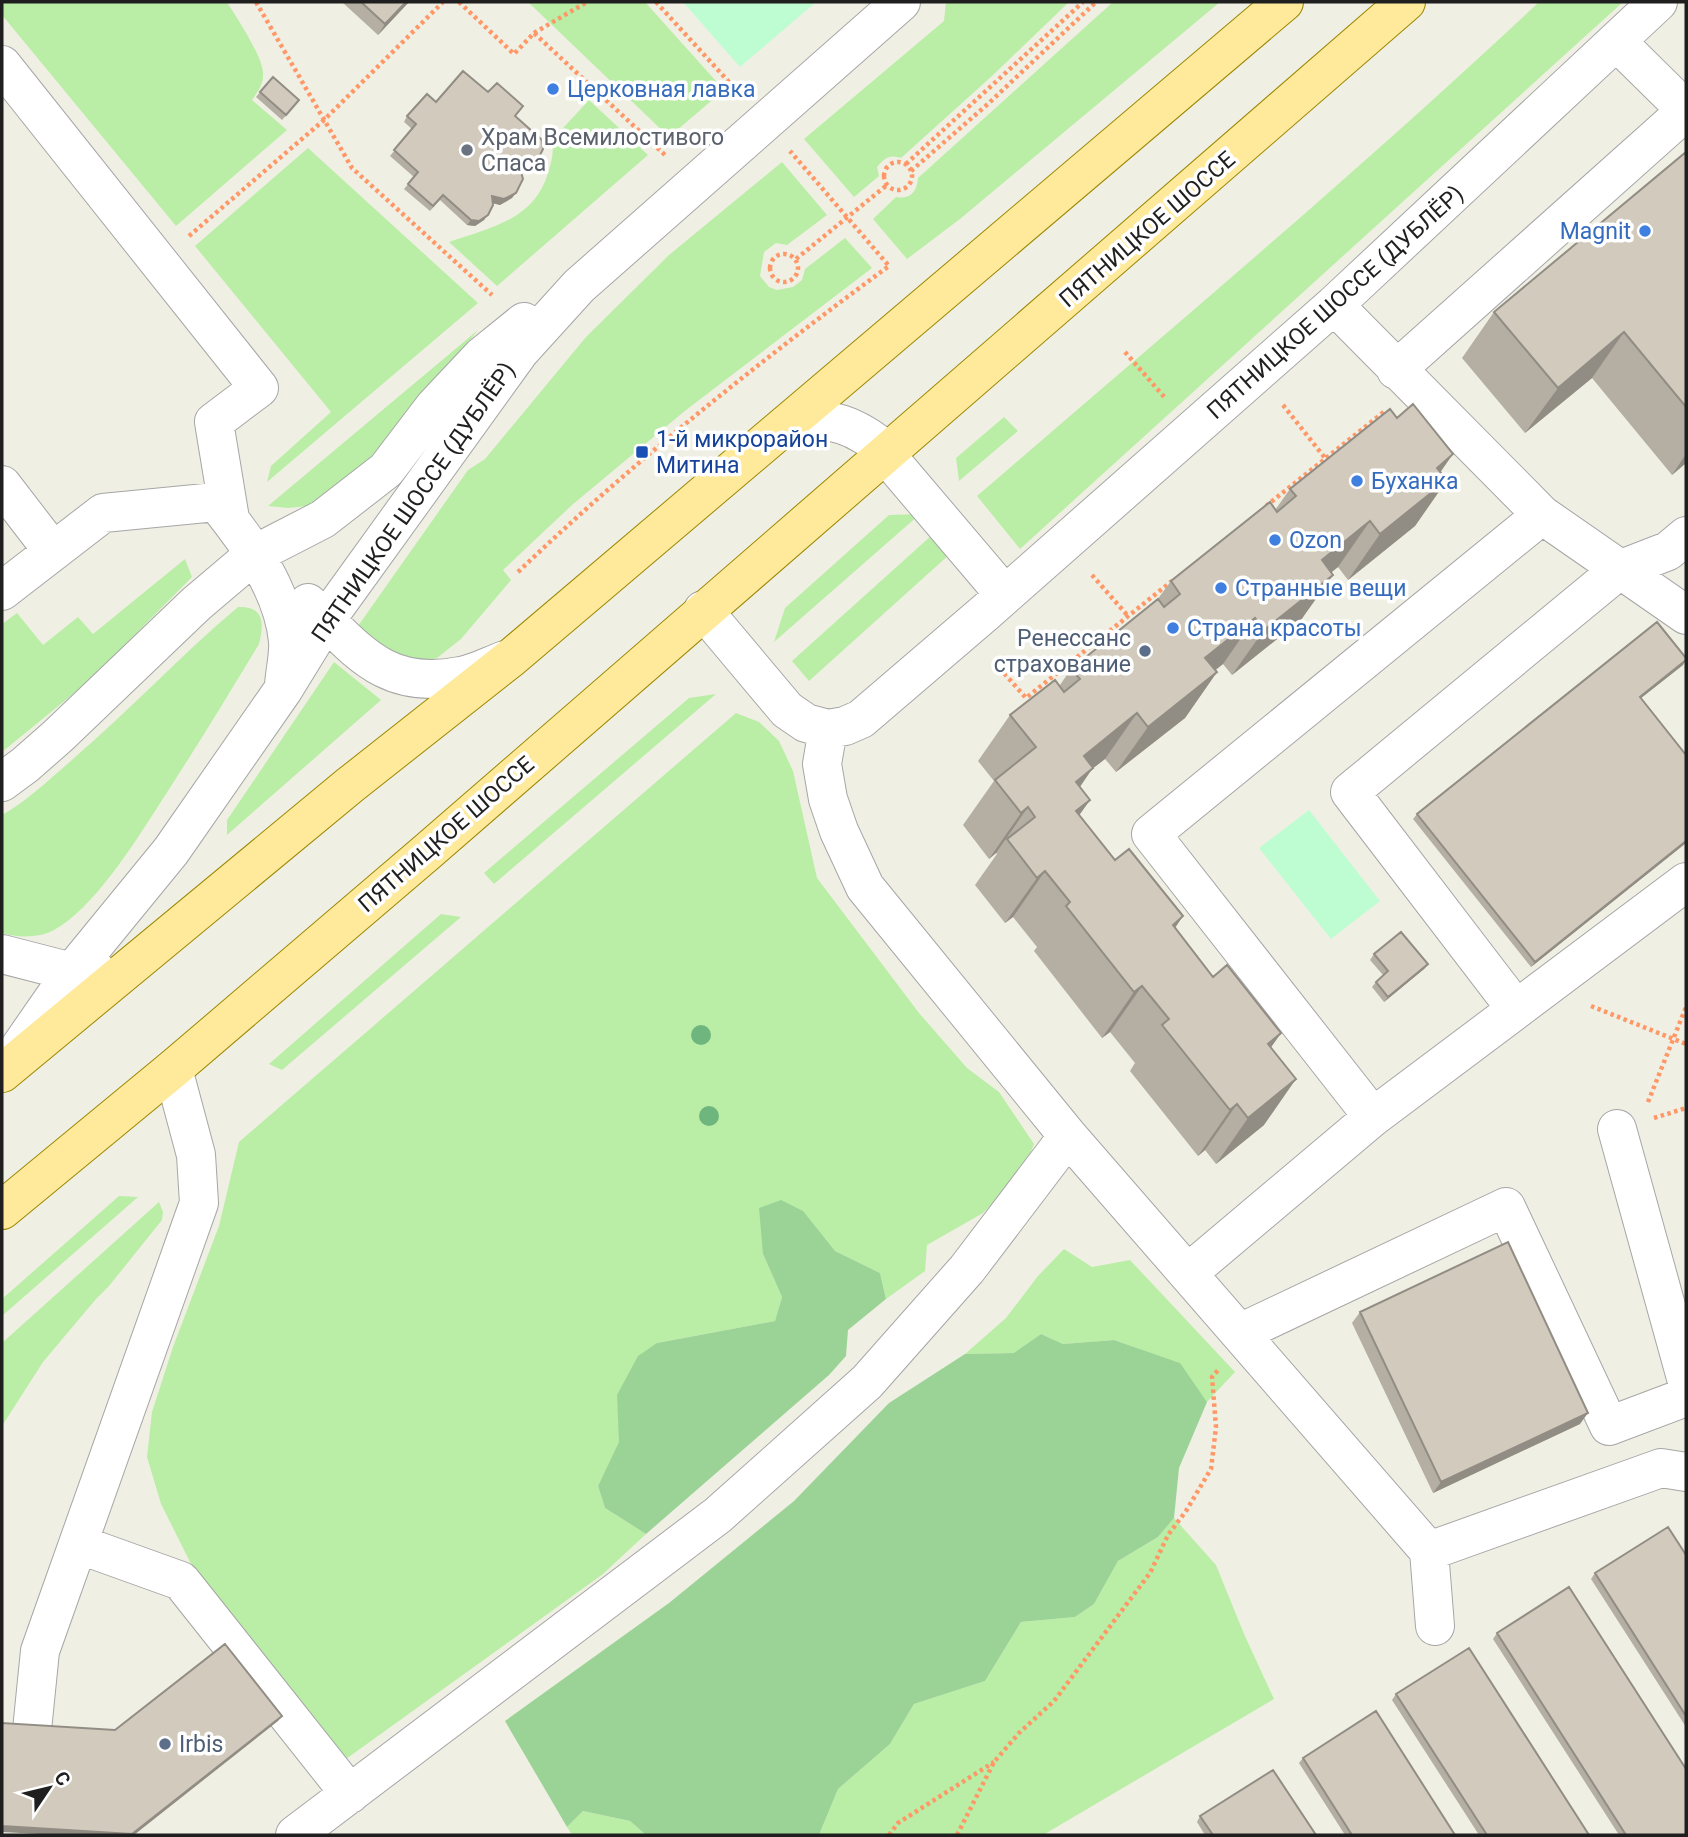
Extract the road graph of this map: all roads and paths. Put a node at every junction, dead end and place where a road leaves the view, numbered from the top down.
1 (256, 2) edge
2 (443, 2) edge
3 (459, 2) edge
4 (587, 2) edge
5 (656, 2) edge
6 (901, 2) edge
7 (1083, 2) edge
8 (1096, 2) edge
9 (1284, 2) edge
10 (1406, 2) edge
11 (1658, 2) edge
12 (534, 33) junction
13 (1617, 42) junction
14 (2, 65) edge
15 (741, 97) dead end
16 (1686, 111) edge
17 (324, 120) junction
18 (790, 151) dead end
19 (665, 155) dead end
20 (906, 164) junction
21 (911, 171) junction
22 (887, 185) junction
23 (847, 218) junction
24 (796, 259) junction
25 (158, 261) junction
26 (579, 286) junction
27 (500, 302) dead end
28 (1334, 305) junction
29 (1125, 352) dead end
30 (1405, 379) junction
31 (1282, 404) dead end
32 (1174, 407) dead end
33 (786, 425) junction
34 (887, 455) junction
35 (1325, 458) junction
36 (2, 485) edge
37 (1263, 508) edge
38 (223, 511) junction
39 (1542, 515) junction
40 (1686, 536) edge
41 (52, 550) junction
42 (255, 554) junction
43 (1619, 570) junction
44 (518, 572) dead end
45 (1092, 575) dead end
46 (1180, 575) edge
47 (2, 591) edge
48 (1005, 595) junction
49 (703, 610) junction
50 (1686, 615) edge
51 (1128, 616) junction
52 (326, 620) junction
53 (511, 658) junction
54 (995, 663) dead end
55 (283, 690) junction
56 (828, 729) junction
57 (2, 782) edge
58 (1686, 882) edge
59 (2, 954) edge
60 (132, 965) junction
61 (72, 972) junction
62 (1562, 975) junction
63 (1686, 1007) edge
64 (1516, 1009) junction
65 (1673, 1039) junction
66 (1686, 1044) edge
67 (173, 1069) junction
68 (2, 1073) edge
69 (1373, 1118) junction
70 (1631, 1120) joint
71 (1068, 1136) junction
72 (51, 1169) junction
73 (2, 1210) edge
74 (2, 1228) edge
75 (1188, 1273) junction
76 (1243, 1336) junction
77 (1686, 1378) edge
78 (1686, 1397) edge
79 (1686, 1472) edge
80 (78, 1544) junction
81 (1429, 1551) junction
82 (1435, 1626) dead end
83 (32, 1730) edge
84 (994, 1762) junction
85 (350, 1794) junction
86 (295, 1835) edge
87 (889, 1835) edge
88 (957, 1835) edge

1 - 17 path
2 - 17 path
3 - 12 path
4 - 12 path
5 - 15 path
6 - 26 street, ПЯТНИЦКОЕ ШОССЕ (ДУБЛЁР)
7 - 20 path
8 - 21 path
9 - 33 main road
10 - 34 main road, ПЯТНИЦКОЕ ШОССЕ
11 - 13 street, ПЯТНИЦКОЕ ШОССЕ (ДУБЛЁР)
12 - 19 path
13 - 16 street
13 - 28 street, ПЯТНИЦКОЕ ШОССЕ (ДУБЛЁР)
14 - 25 street
16 - 30 street
17 - 25 path
17 - 27 path
18 - 23 path
20 - 21 path
20 - 22 path
21 - 22 path
22 - 23 path
23 - 24 path
23 - 44 path
24 - 24 path
25 - 38 street
26 - 42 street
26 - 52 street, ПЯТНИЦКОЕ ШОССЕ (ДУБЛЁР)
28 - 30 street
28 - 48 street, ПЯТНИЦКОЕ ШОССЕ (ДУБЛЁР)
29 - 32 path
30 - 35 path
30 - 39 street
31 - 35 path
33 - 34 street
33 - 53 main road
34 - 48 street
34 - 49 main road, ПЯТНИЦКОЕ ШОССЕ
35 - 37 path
36 - 41 street
38 - 41 street
38 - 42 street
39 - 43 street
39 - 69 street
40 - 43 street
41 - 47 street
42 - 52 street
42 - 55 street
42 - 57 street
43 - 50 street
43 - 64 street
45 - 51 path
46 - 51 path
48 - 56 street, ПЯТНИЦКОЕ ШОССЕ (ДУБЛЁР)
49 - 56 street
49 - 67 main road, ПЯТНИЦКОЕ ШОССЕ
51 - 54 path
52 - 53 street
52 - 55 street, ПЯТНИЦКОЕ ШОССЕ (ДУБЛЁР)
53 - 60 main road
55 - 61 street, ПЯТНИЦКОЕ ШОССЕ (ДУБЛЁР)
56 - 71 street
58 - 62 street
59 - 61 street
60 - 61 street
60 - 68 main road
61 - 68 street, ПЯТНИЦКОЕ ШОССЕ (ДУБЛЁР)
62 - 64 street
62 - 65 path
63 - 65 path
64 - 69 street
65 - 66 path
65 - 70 path
67 - 72 main road, ПЯТНИЦКОЕ ШОССЕ
67 - 80 street
69 - 75 street
70 - 77 street
71 - 75 street
71 - 85 street
72 - 73 main road, ПЯТНИЦКОЕ ШОССЕ
72 - 74 main road
75 - 76 street
76 - 78 street
76 - 81 street
76 - 84 path
79 - 81 street
80 - 83 street
80 - 85 street
81 - 82 street
84 - 87 path
84 - 88 path
85 - 86 street

